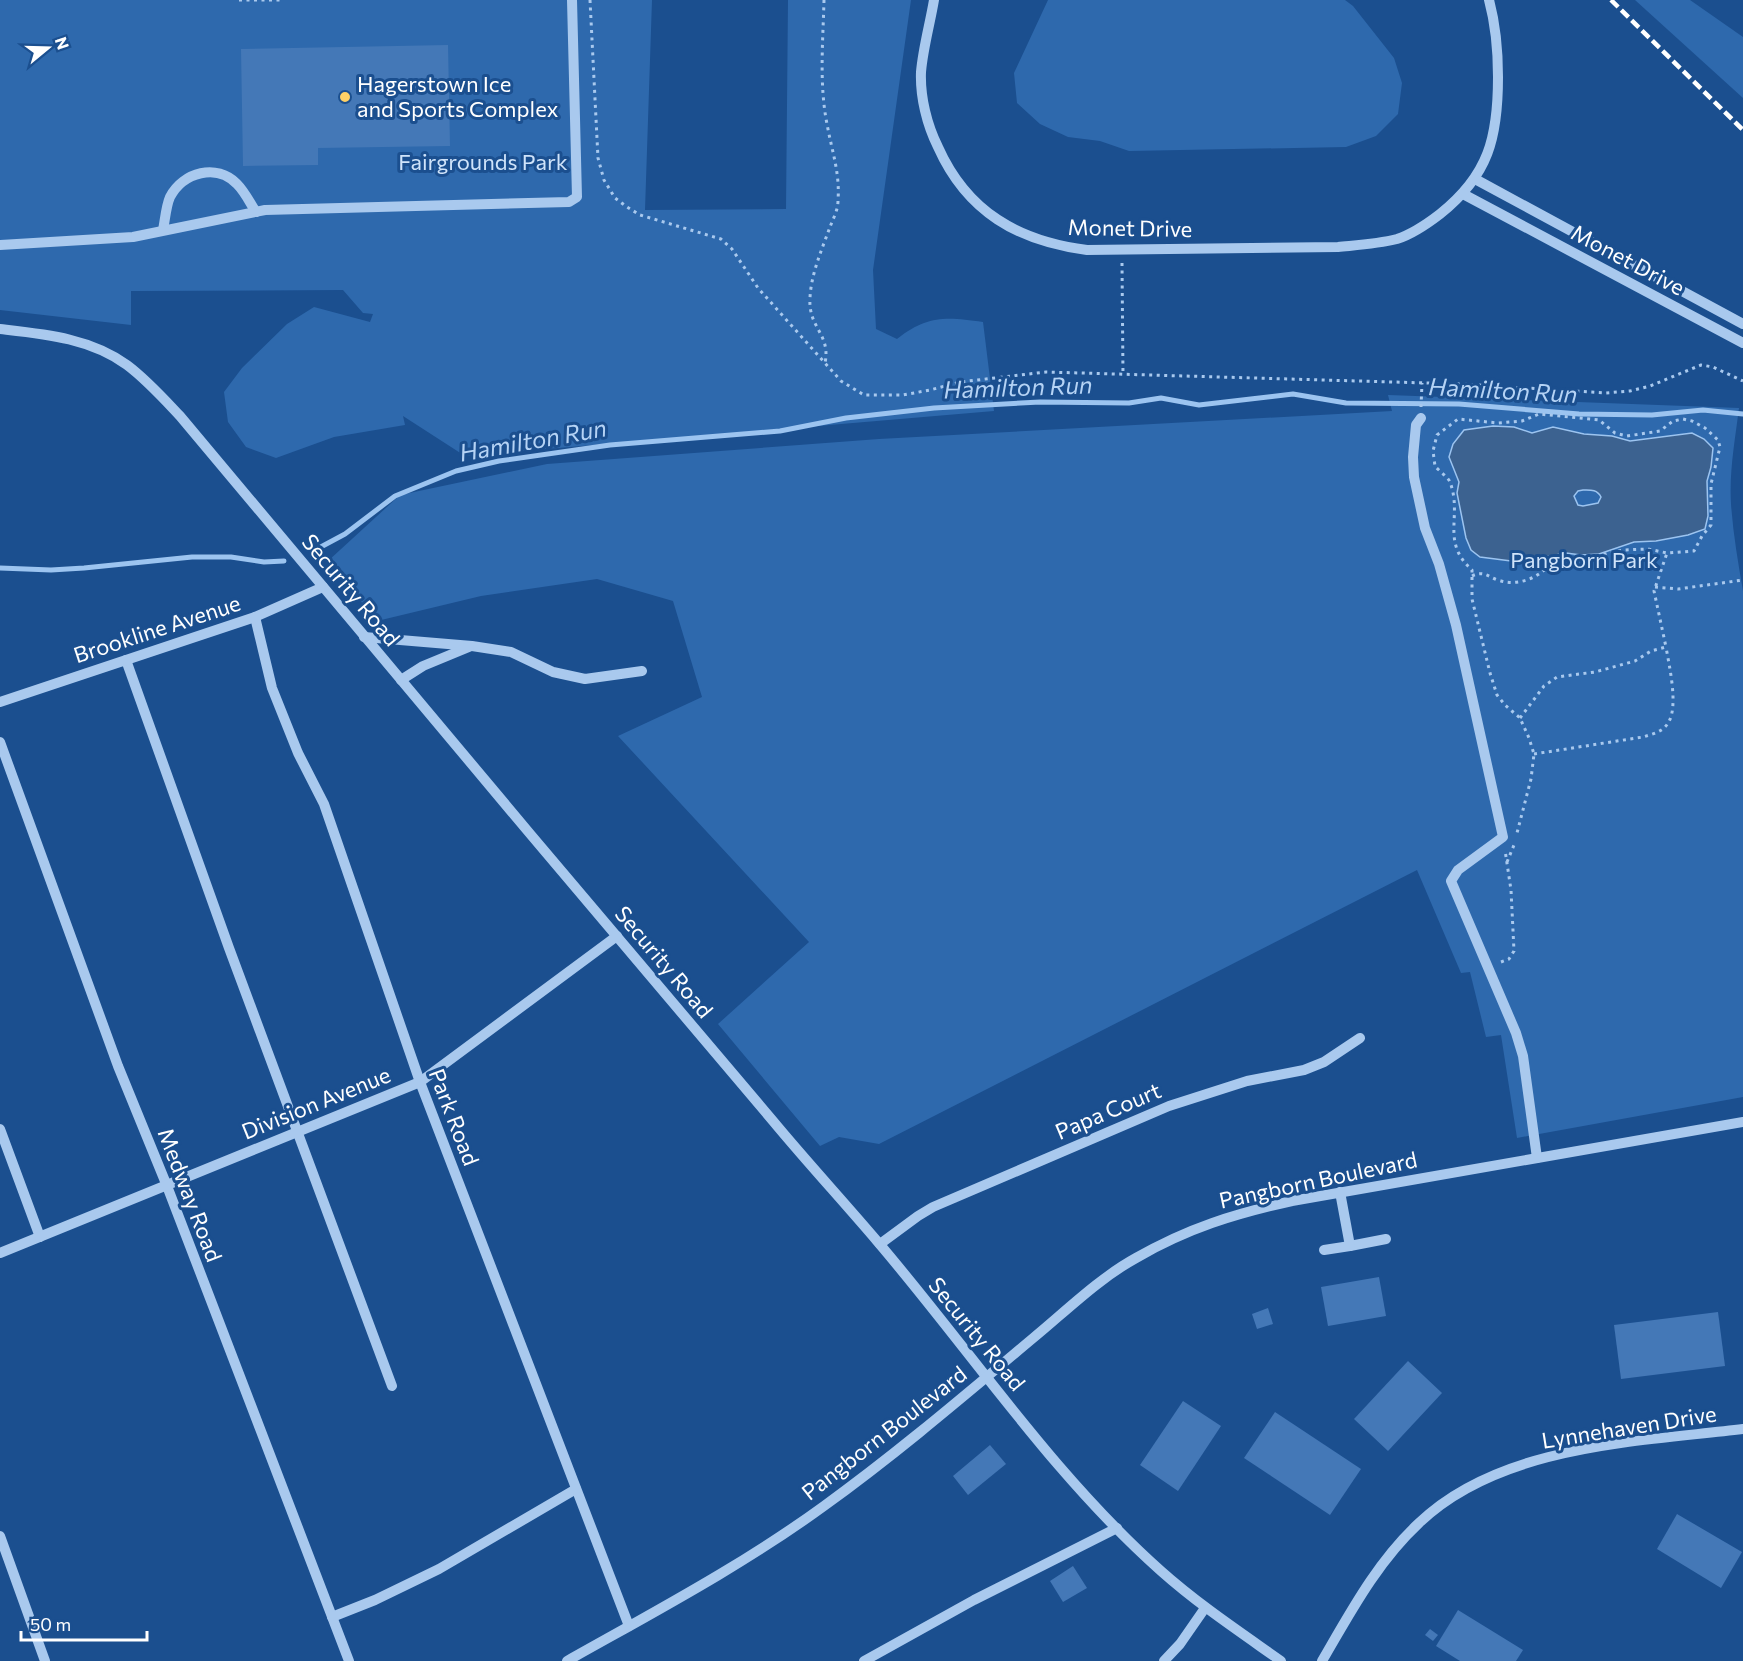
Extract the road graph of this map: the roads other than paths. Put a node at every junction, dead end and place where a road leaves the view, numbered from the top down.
1 (572, 0) edge
2 (934, 0) edge
3 (1489, 0) edge
4 (1475, 179) junction
5 (1463, 194) junction
6 (256, 212) junction
7 (163, 230) junction
8 (0, 245) edge
9 (1743, 324) edge
10 (0, 328) edge
11 (1743, 344) edge
12 (1421, 418) dead end
13 (323, 587) junction
14 (255, 617) junction
15 (364, 637) junction
16 (472, 646) junction
17 (126, 660) junction
18 (642, 670) dead end
19 (402, 681) junction
20 (0, 702) edge
21 (0, 742) edge
22 (616, 936) junction
23 (1360, 1038) dead end
24 (420, 1082) junction
25 (1743, 1122) edge
26 (0, 1129) edge
27 (297, 1132) junction
28 (1537, 1158) junction
29 (167, 1186) junction
30 (1340, 1192) junction
31 (40, 1238) junction
32 (1386, 1239) dead end
33 (880, 1244) junction
34 (1350, 1246) junction
35 (1324, 1250) dead end
36 (0, 1253) edge
37 (986, 1377) junction
38 (392, 1386) dead end
39 (1743, 1429) edge
40 (576, 1489) junction
41 (1116, 1528) junction
42 (0, 1536) edge
43 (1205, 1608) junction
44 (332, 1617) junction
45 (629, 1626) junction
46 (45, 1661) edge
47 (349, 1661) edge
48 (567, 1661) edge
49 (864, 1661) edge
50 (1164, 1661) edge
51 (1281, 1661) edge
52 (1322, 1661) edge

1 - 6 street
2 - 5 street, Monet Drive
3 - 4 street, Monet Drive
4 - 5 street, Monet Drive
4 - 9 street, Monet Drive
5 - 11 street, Monet Drive
6 - 7 street
6 - 7 street
7 - 8 street
10 - 13 street, Security Road
12 - 28 street
13 - 14 street, Brookline Avenue
13 - 15 street, Security Road
14 - 17 street, Brookline Avenue
14 - 24 street, Park Road
15 - 16 street
15 - 19 street, Security Road
16 - 18 street
16 - 19 street
17 - 20 street, Brookline Avenue
17 - 27 street
19 - 22 street, Security Road
21 - 29 street, Medway Road
22 - 24 street, Division Avenue
22 - 33 street, Security Road
23 - 33 street, Papa Court
24 - 27 street, Division Avenue
24 - 40 street, Park Road
25 - 28 street, Pangborn Boulevard
26 - 31 street
27 - 29 street, Division Avenue
27 - 38 street
28 - 30 street, Pangborn Boulevard
29 - 31 street, Division Avenue
29 - 44 street, Medway Road
30 - 34 street
30 - 37 street, Pangborn Boulevard
31 - 36 street, Division Avenue
32 - 34 street
33 - 37 street, Security Road
34 - 35 street
37 - 41 street, Security Road
37 - 45 street, Pangborn Boulevard
39 - 52 street, Lynnehaven Drive
40 - 44 street
40 - 45 street, Park Road
41 - 43 street, Security Road
41 - 49 street
42 - 46 street
43 - 50 street
43 - 51 street, Security Road
44 - 47 street, Medway Road
45 - 48 street, Pangborn Boulevard

